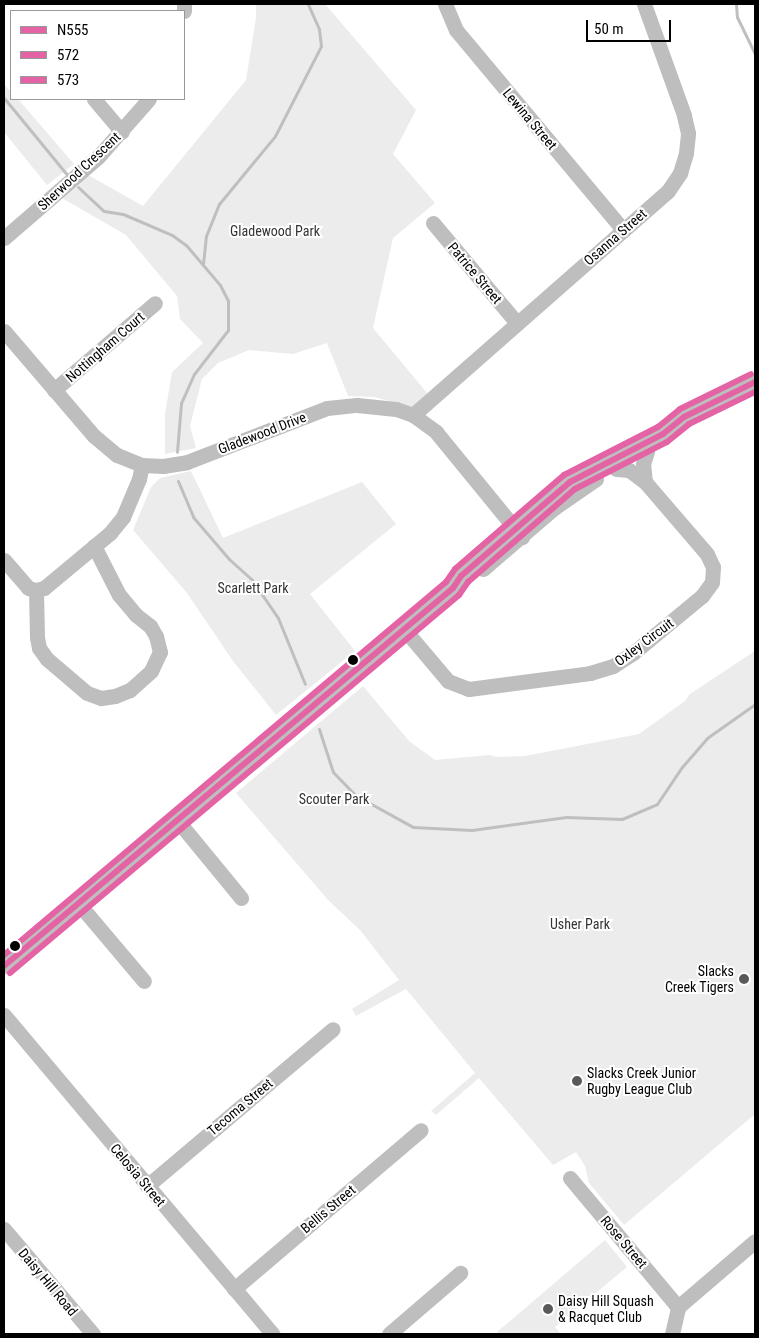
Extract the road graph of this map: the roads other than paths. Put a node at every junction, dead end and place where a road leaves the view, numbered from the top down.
1 (445, 4) edge
2 (644, 4) edge
3 (95, 100) edge
4 (148, 100) edge
5 (122, 132) junction
6 (433, 223) dead end
7 (622, 230) junction
8 (4, 238) edge
9 (156, 304) dead end
10 (517, 323) junction
11 (4, 331) edge
12 (755, 383) edge
13 (54, 390) junction
14 (413, 415) junction
15 (647, 452) junction
16 (142, 464) junction
17 (616, 469) junction
18 (645, 482) junction
19 (518, 533) junction
20 (94, 546) junction
21 (4, 560) edge
22 (36, 590) junction
23 (404, 629) junction
24 (177, 820) junction
25 (241, 898) dead end
26 (78, 904) junction
27 (4, 966) edge
28 (144, 981) dead end
29 (4, 1015) edge
30 (333, 1029) dead end
31 (421, 1130) dead end
32 (570, 1178) dead end
33 (148, 1186) junction
34 (4, 1229) edge
35 (755, 1241) edge
36 (460, 1273) dead end
37 (234, 1289) junction
38 (678, 1307) junction
39 (93, 1334) edge
40 (273, 1334) edge
41 (389, 1334) edge
42 (672, 1334) edge

1 - 7 street, Lewina Street
2 - 7 street, Osanna Street
3 - 5 street
4 - 5 street, Sherwood Crescent
5 - 8 street, Sherwood Crescent
6 - 10 street, Patrice Street
7 - 10 street, Osanna Street
9 - 13 street, Nottingham Court
10 - 14 street, Osanna Street
11 - 13 street, Gladewood Drive
12 - 15 street
12 - 19 street
13 - 16 street, Gladewood Drive
14 - 16 street, Gladewood Drive
14 - 19 street, Gladewood Drive
15 - 17 street
15 - 18 street
16 - 20 street
17 - 18 street, Oxley Circuit
17 - 19 street
18 - 23 street, Oxley Circuit
19 - 23 street
20 - 22 street
20 - 22 street
21 - 22 street
23 - 24 street
24 - 25 street
24 - 26 street
26 - 27 street
26 - 28 street
29 - 33 street, Celosia Street
30 - 33 street, Tecoma Street
31 - 37 street, Bellis Street
32 - 38 street, Rose Street
33 - 37 street, Celosia Street
34 - 39 street, Daisy Hill Road
35 - 38 street
36 - 41 street
37 - 40 street, Celosia Street
38 - 42 street

